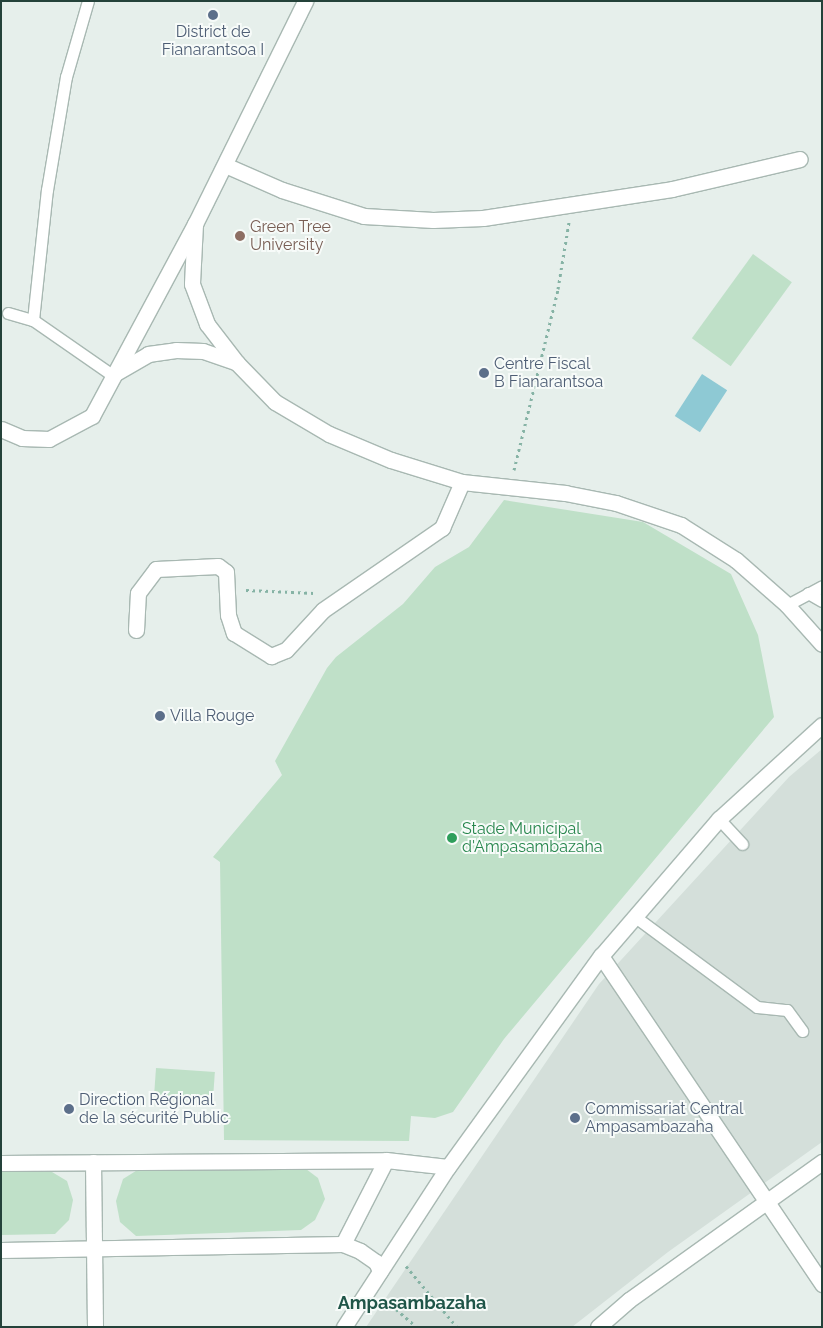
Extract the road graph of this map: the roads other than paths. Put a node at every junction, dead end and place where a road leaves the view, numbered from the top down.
1 (88, 1) edge
2 (305, 1) edge
3 (800, 159) dead end
4 (225, 165) junction
5 (195, 224) junction
6 (8, 313) dead end
7 (33, 320) junction
8 (237, 363) junction
9 (112, 375) junction
10 (1, 429) edge
11 (462, 482) junction
12 (822, 586) edge
13 (808, 593) junction
14 (822, 601) edge
15 (787, 604) junction
16 (136, 630) dead end
17 (822, 644) edge
18 (822, 725) edge
19 (719, 819) junction
20 (742, 844) dead end
21 (634, 916) junction
22 (601, 956) junction
23 (802, 1031) dead end
24 (386, 1160) junction
25 (93, 1162) junction
26 (822, 1162) edge
27 (1, 1163) edge
28 (448, 1167) junction
29 (765, 1203) junction
30 (342, 1244) junction
31 (94, 1248) junction
32 (1, 1250) edge
33 (380, 1271) junction
34 (822, 1284) edge
35 (95, 1327) edge
36 (344, 1327) edge
37 (598, 1327) edge

1 - 7 lane
2 - 4 street
3 - 4 street
4 - 5 street
5 - 8 street
5 - 9 street
6 - 7 lane
7 - 9 lane
8 - 9 street
8 - 11 street
9 - 10 street
11 - 15 street
11 - 16 street
12 - 13 lane
13 - 14 lane
13 - 15 lane
15 - 17 street
18 - 19 street
19 - 20 lane
19 - 21 street
21 - 22 street
21 - 23 lane
22 - 28 street
22 - 29 street
24 - 25 street
24 - 28 street
24 - 30 street
25 - 27 street
25 - 31 street
26 - 29 street
28 - 33 street
29 - 34 street
29 - 37 street
30 - 31 street
30 - 33 street
31 - 32 street
31 - 35 street
33 - 36 street

